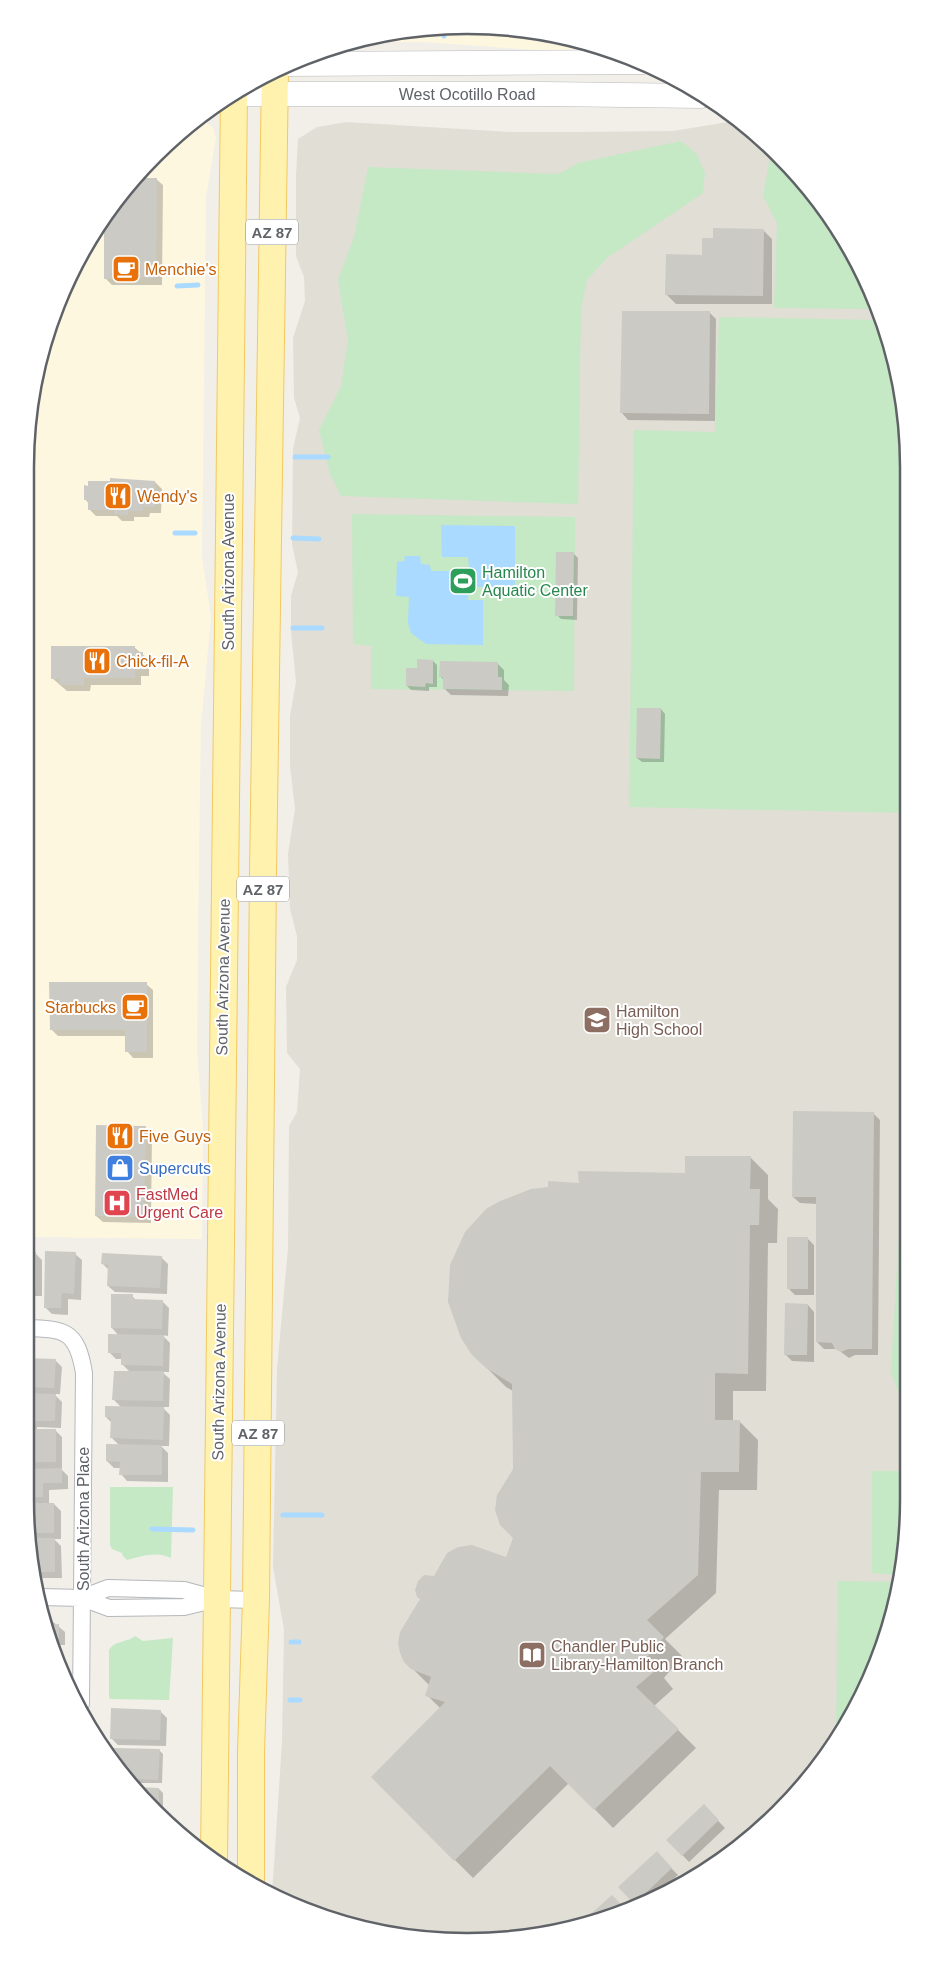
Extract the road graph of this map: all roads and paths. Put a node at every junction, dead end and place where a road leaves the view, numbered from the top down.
1 (620, 62) edge
2 (309, 64) edge
3 (275, 82) edge
4 (260, 86) edge
5 (690, 96) edge
6 (233, 103) edge
7 (34, 1328) edge
8 (45, 1597) edge
9 (82, 1598) junction
10 (218, 1599) junction
11 (256, 1600) junction
12 (81, 1697) edge
13 (214, 1852) edge
14 (251, 1876) edge

1 - 2 main road, West Ocotillo Road
3 - 4 main road, West Ocotillo Road
3 - 5 main road, West Ocotillo Road
3 - 11 main road, AZ 87
6 - 10 main road, South Arizona Avenue / AZ 87
7 - 9 street, South Arizona Place
8 - 9 street
9 - 10 street
9 - 12 street, South Arizona Place
10 - 11 street
10 - 13 main road, South Arizona Avenue / AZ 87
11 - 14 main road, AZ 87

